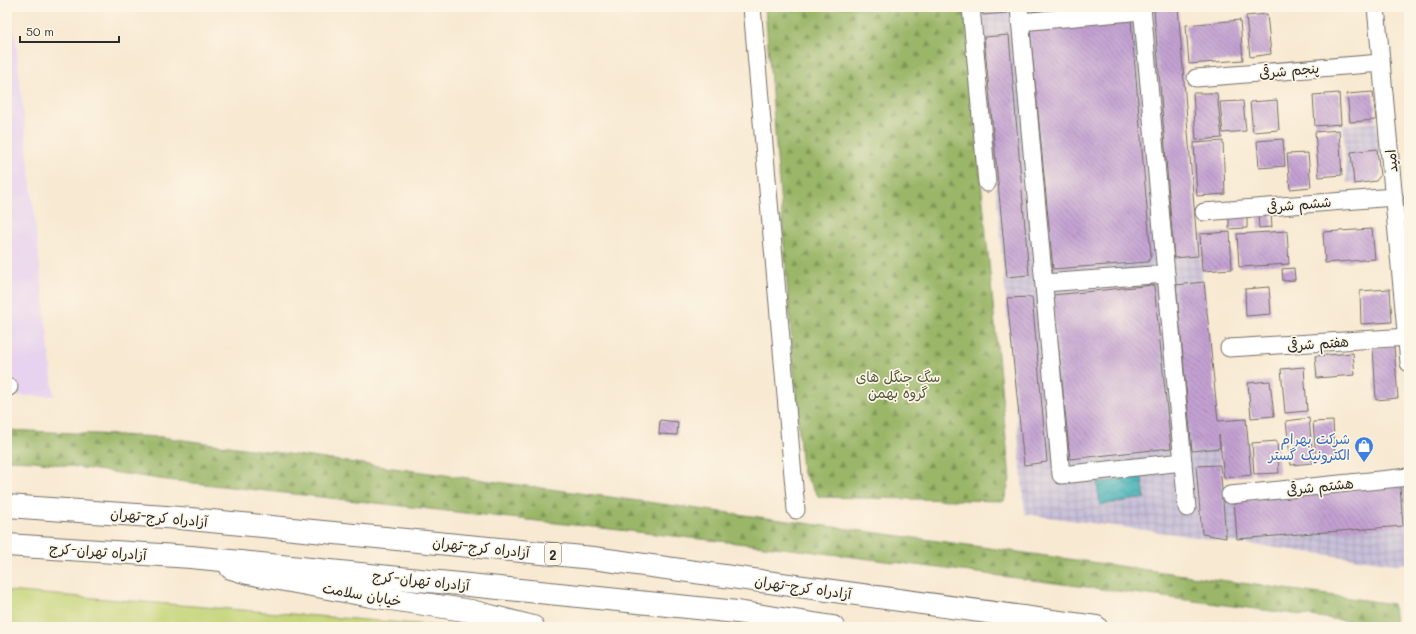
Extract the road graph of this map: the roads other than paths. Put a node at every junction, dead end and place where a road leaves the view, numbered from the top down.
1 (752, 7) edge
2 (971, 7) edge
3 (1376, 7) edge
4 (1142, 9) edge
5 (1019, 14) edge
6 (1382, 63) junction
7 (1196, 78) dead end
8 (987, 183) dead end
9 (1394, 197) junction
10 (1204, 212) dead end
11 (1166, 274) junction
12 (1044, 283) junction
13 (1408, 337) edge
14 (1229, 348) dead end
15 (1409, 363) edge
16 (1183, 462) junction
17 (1409, 477) edge
18 (1230, 495) dead end
19 (7, 506) edge
20 (1187, 508) dead end
21 (796, 510) dead end
22 (7, 545) edge
23 (191, 557) junction
24 (533, 627) edge
25 (833, 627) edge
26 (1096, 627) edge

1 - 21 lane
2 - 8 lane
3 - 6 lane, امید
4 - 5 lane
4 - 11 lane
5 - 12 lane
6 - 7 lane, پنجم شرقی
6 - 9 lane, امید
9 - 10 lane, ششم شرقی
9 - 13 lane, امید
11 - 12 lane
11 - 16 lane
12 - 16 lane
13 - 14 lane, هفتم شرقی
13 - 15 lane, امید
16 - 20 lane
17 - 18 lane, هشتم شرقی
19 - 26 main road, آزادراه کرج-تهران / 2
22 - 23 main road, آزادراه تهران-کرج
23 - 24 main road, خیابان سلامت
23 - 25 main road, آزادراه تهران-کرج

